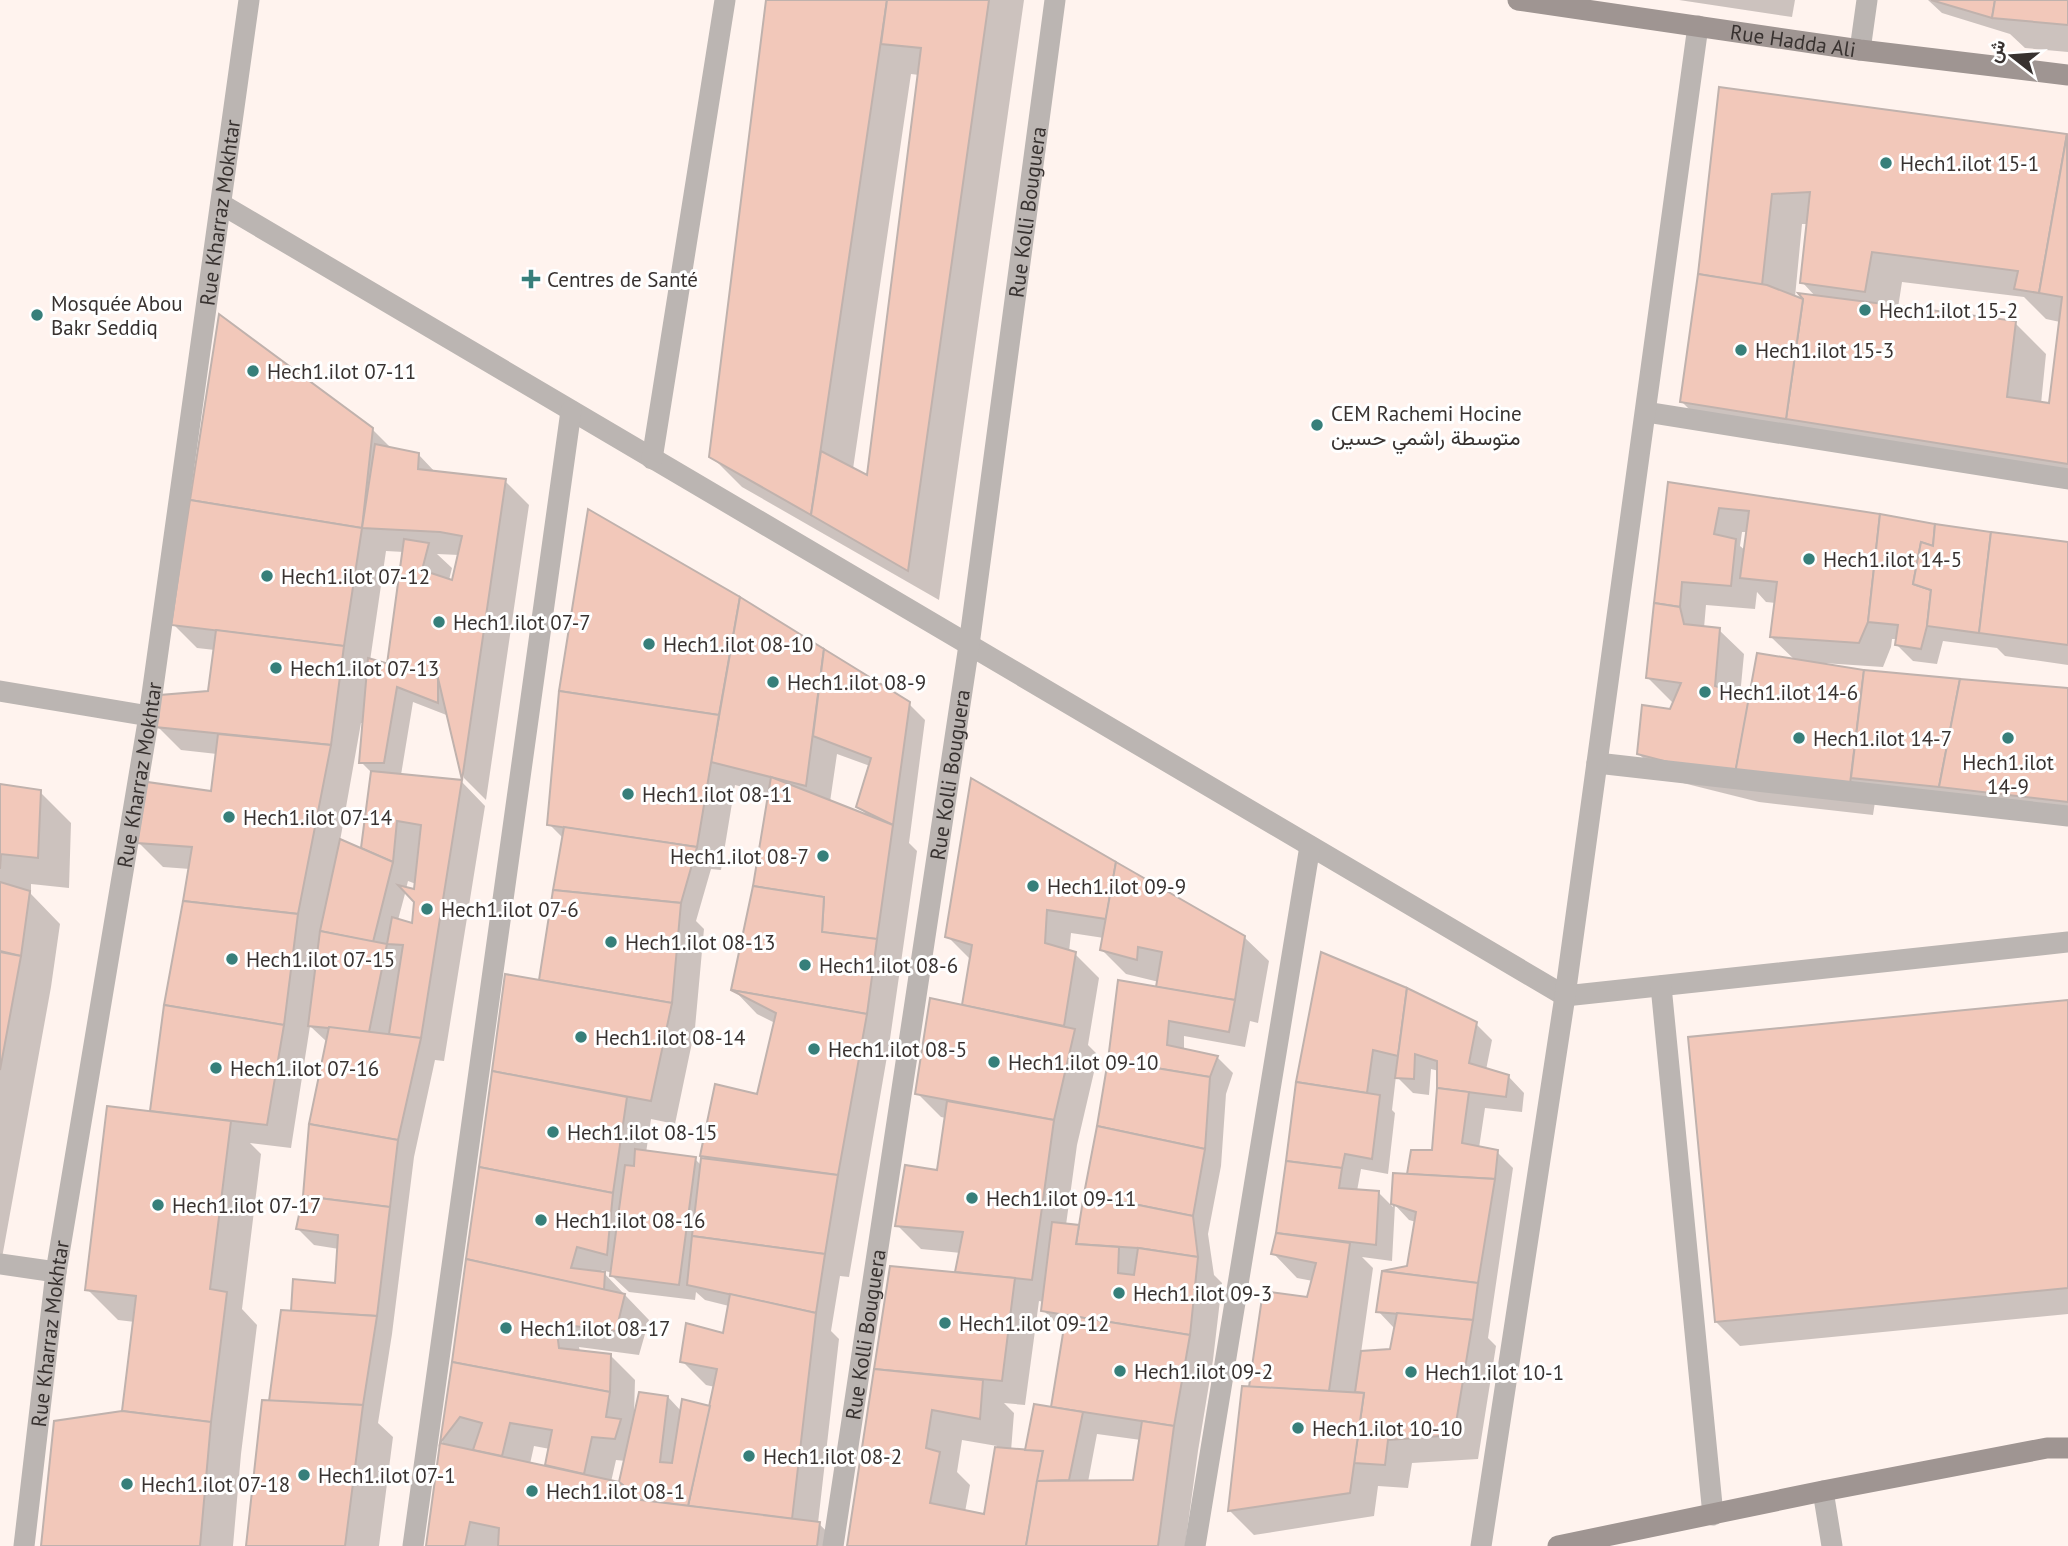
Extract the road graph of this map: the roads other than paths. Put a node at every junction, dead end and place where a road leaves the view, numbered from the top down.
1 (249, 0) edge
2 (725, 0) edge
3 (1055, 0) edge
4 (1518, 0) edge
5 (1867, 0) edge
6 (1698, 26) junction
7 (1860, 50) junction
8 (2068, 75) edge
9 (220, 204) junction
10 (571, 411) junction
11 (1646, 412) junction
12 (652, 459) junction
13 (2068, 479) edge
14 (970, 645) junction
15 (0, 691) edge
16 (149, 716) junction
17 (1598, 764) junction
18 (2068, 816) edge
19 (1310, 846) junction
20 (2068, 942) edge
21 (1661, 986) junction
22 (1565, 996) junction
23 (0, 1264) edge
24 (56, 1272) junction
25 (2068, 1448) edge
26 (1823, 1491) junction
27 (1713, 1515) junction
28 (1595, 1543) edge
29 (24, 1546) edge
30 (413, 1546) edge
31 (832, 1546) edge
32 (1195, 1546) edge
33 (1481, 1546) edge
34 (1558, 1546) edge
35 (1832, 1546) edge

1 - 9 street, Rue Kharraz Mokhtar
2 - 12 street
3 - 14 street, Rue Kolli Bouguera
4 - 6 street, Rue Hadda Ali
5 - 7 street
6 - 7 street, Rue Hadda Ali
6 - 11 street
7 - 8 street, Rue Hadda Ali
9 - 10 street
9 - 16 street, Rue Kharraz Mokhtar
10 - 12 street
10 - 30 street
11 - 13 street
11 - 17 street
12 - 14 street
14 - 19 street
14 - 31 street, Rue Kolli Bouguera
15 - 16 street
16 - 24 street, Rue Kharraz Mokhtar
17 - 18 street
17 - 22 street
19 - 22 street
19 - 32 street
20 - 21 street
21 - 22 street
21 - 27 street
22 - 33 street
23 - 24 street
24 - 29 street, Rue Kharraz Mokhtar
25 - 26 street
26 - 27 street
26 - 35 street
27 - 28 street
28 - 34 street

